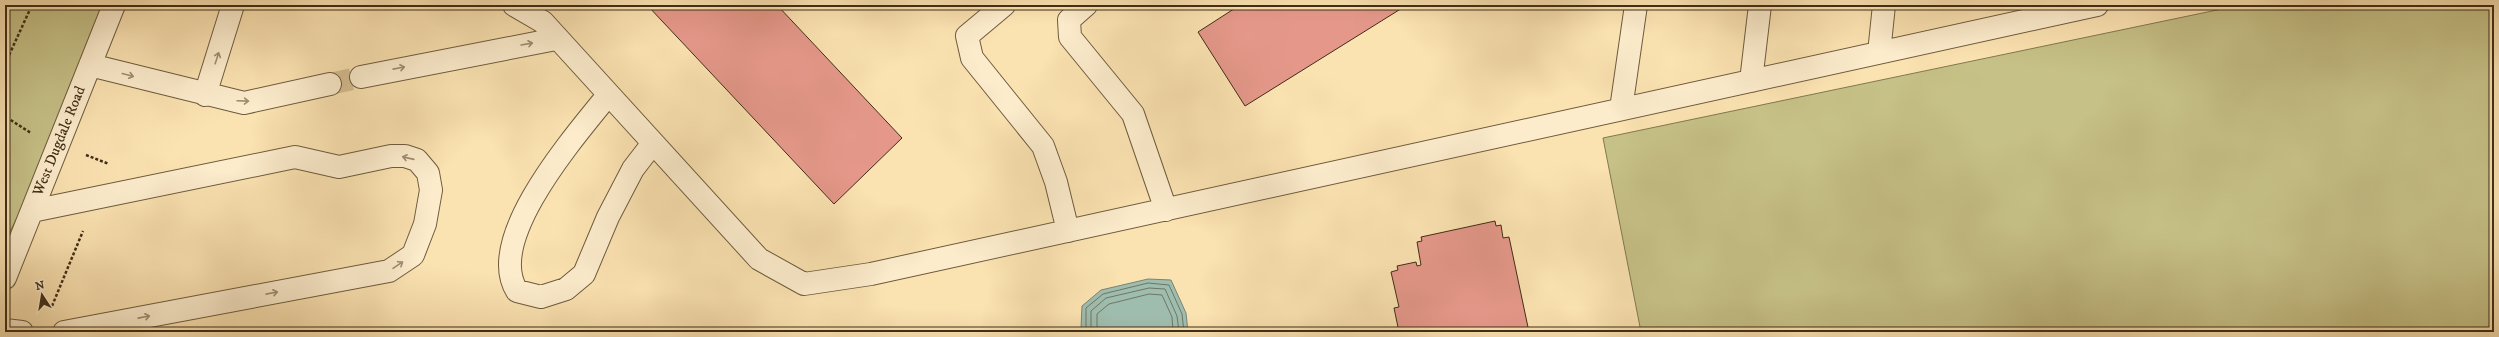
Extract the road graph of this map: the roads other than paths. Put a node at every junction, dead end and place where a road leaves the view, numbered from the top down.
1 (114, 5) edge
2 (233, 5) edge
3 (514, 5) edge
4 (1004, 5) edge
5 (1086, 5) edge
6 (1636, 5) edge
7 (1760, 5) edge
8 (1884, 5) edge
9 (2097, 5) edge
10 (556, 39) junction
11 (1879, 53) junction
12 (90, 65) junction
13 (361, 77) tunnel mouth
14 (1751, 81) junction
15 (330, 84) tunnel mouth
16 (205, 95) junction
17 (608, 95) junction
18 (1621, 109) junction
19 (653, 143) junction
20 (1166, 210) junction
21 (32, 211) junction
22 (1068, 231) junction
23 (5, 278) edge
24 (5, 330) edge
25 (22, 332) edge
26 (64, 332) edge

1 - 12 street, West Dugdale Road
16 -> 2 street
3 - 10 street
4 - 22 street
5 - 20 street
6 - 18 street
7 - 14 street
8 - 11 street
9 - 11 street
13 -> 10 street
10 - 17 street
11 - 14 street
12 -> 16 street
12 - 21 street, West Dugdale Road
14 - 18 street
16 -> 15 street
17 - 19 street
17 - 19 street
18 - 20 street
19 - 22 street
20 - 22 street
21 - 23 street, West Dugdale Road
26 -> 21 street
24 - 25 street

